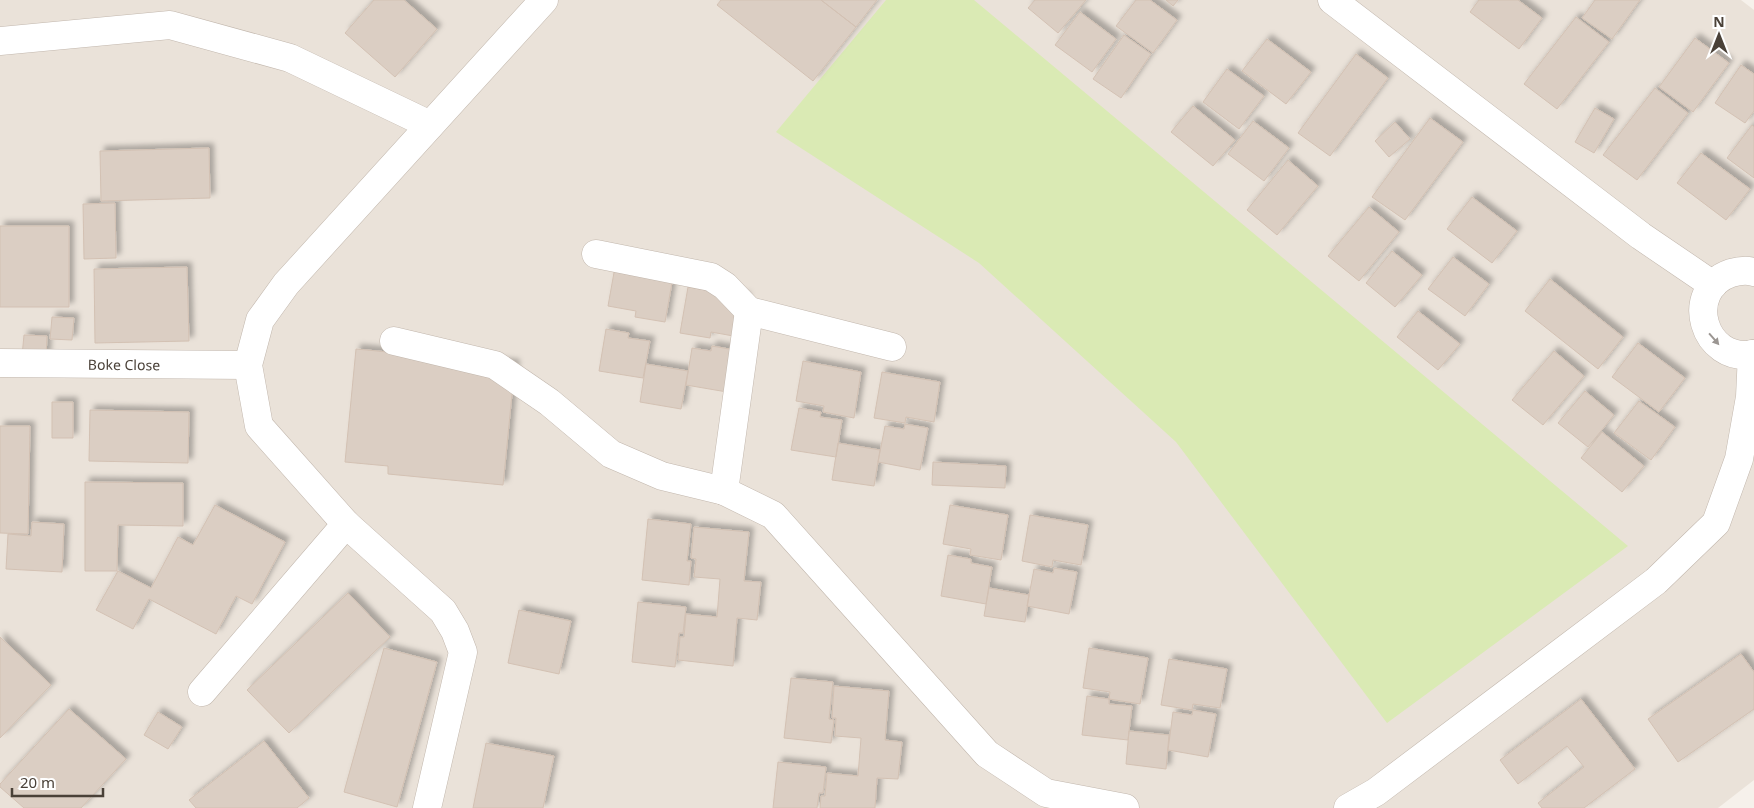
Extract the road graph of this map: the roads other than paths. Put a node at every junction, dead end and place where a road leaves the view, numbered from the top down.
1 (544, 0) edge
2 (1332, 0) edge
3 (0, 41) edge
4 (430, 126) junction
5 (596, 254) dead end
6 (1754, 272) edge
7 (1713, 285) junction
8 (749, 311) junction
9 (394, 341) dead end
10 (892, 347) dead end
11 (1753, 354) edge
12 (0, 363) edge
13 (248, 365) junction
14 (1752, 398) edge
15 (724, 491) junction
16 (346, 524) junction
17 (202, 692) dead end
18 (427, 808) edge
19 (1125, 808) edge
20 (1348, 808) edge

1 - 4 street
2 - 7 street
3 - 4 street
4 - 13 street
5 - 8 street
6 - 7 street
7 -> 11 street
8 - 10 street
8 - 15 street
9 - 15 street
11 - 14 street
12 - 13 street, Boke Close
13 - 16 street
14 - 20 street
15 - 19 street
16 - 17 street
16 - 18 street

